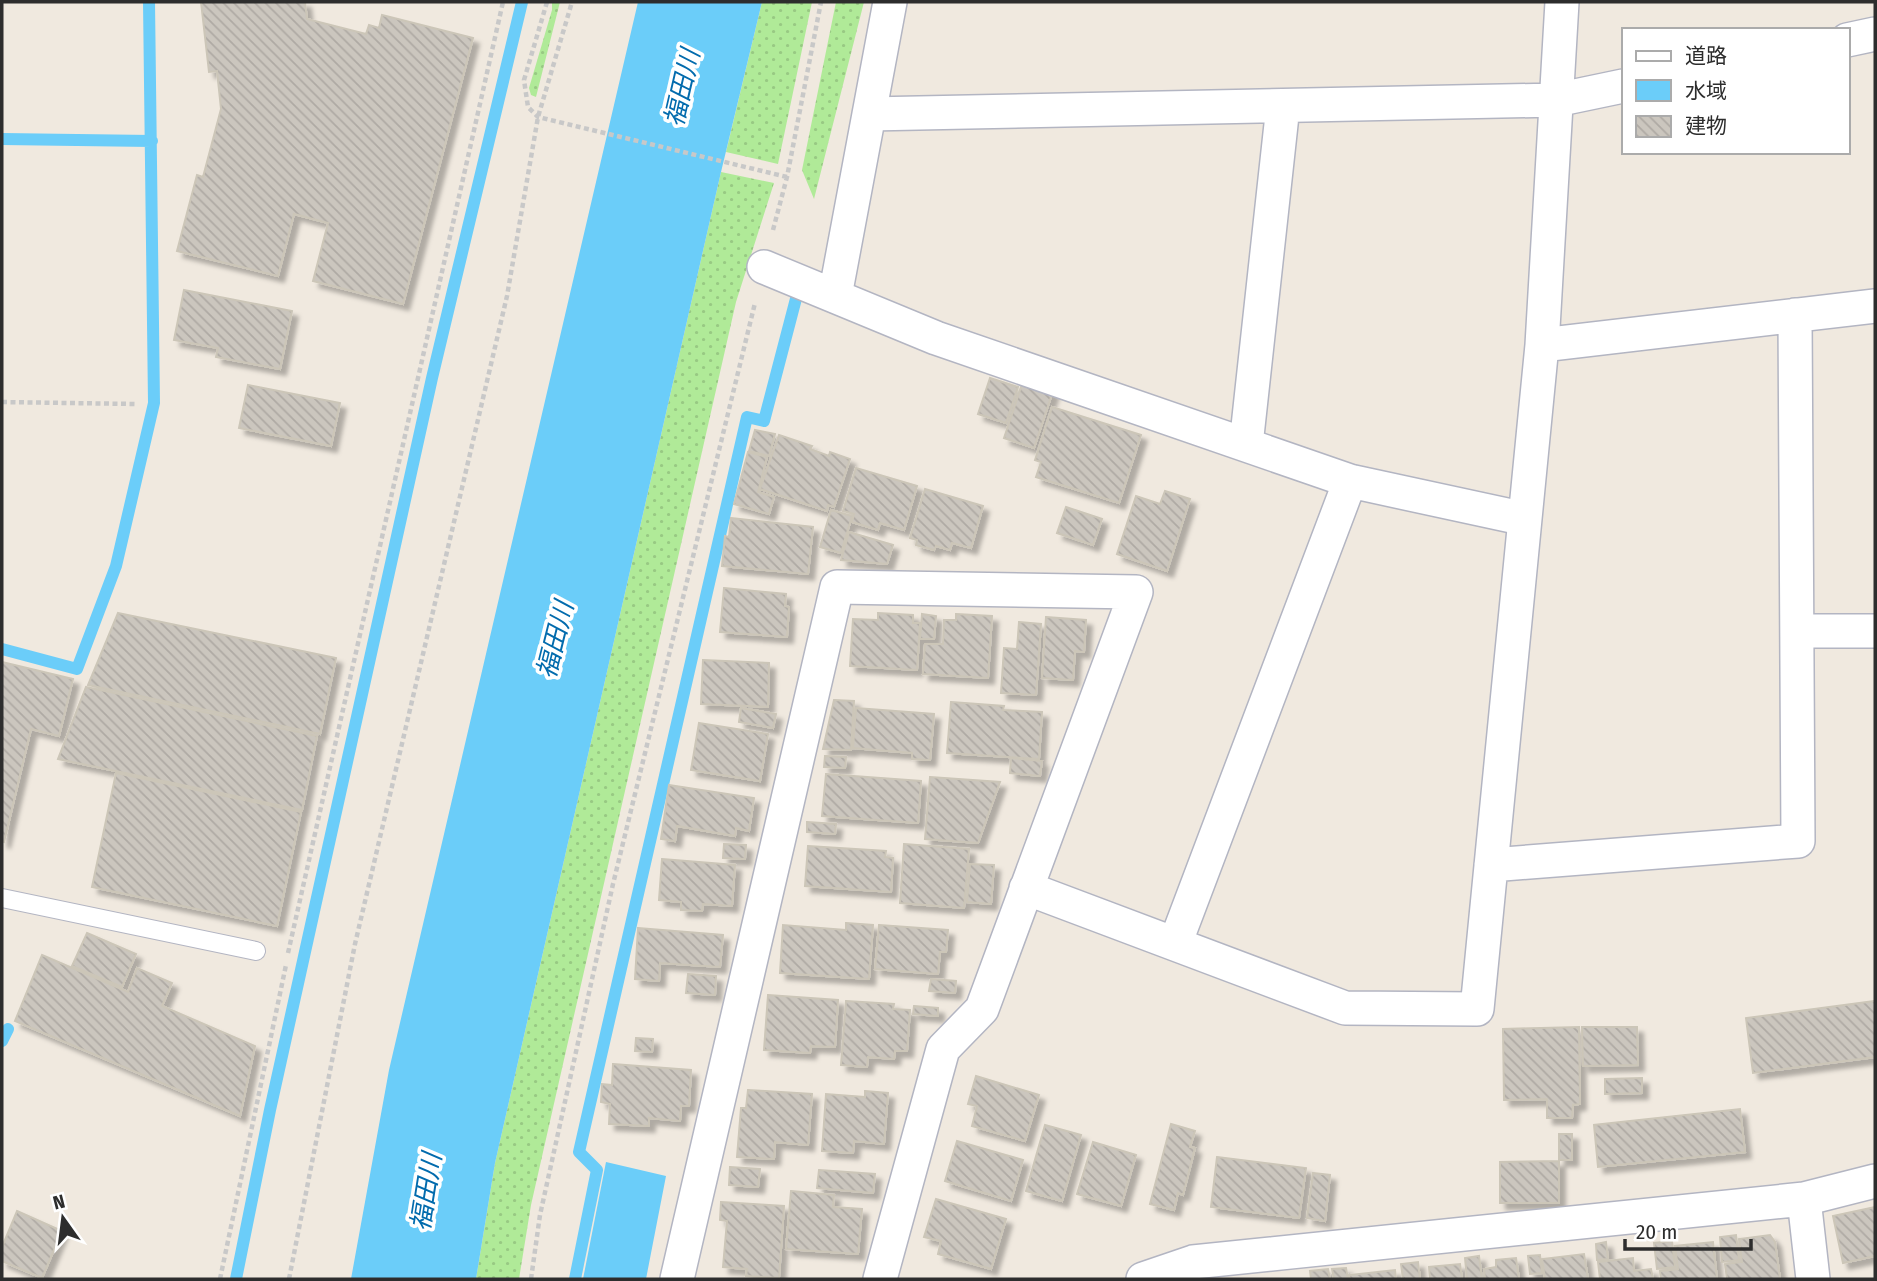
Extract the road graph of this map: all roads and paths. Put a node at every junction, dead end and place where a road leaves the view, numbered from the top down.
1 (503, 2) edge
2 (547, 2) edge
3 (572, 2) edge
4 (821, 2) edge
5 (890, 2) edge
6 (1563, 2) edge
7 (1875, 34) edge
8 (1849, 40) edge
9 (1622, 86) edge
10 (1556, 100) junction
11 (1283, 106) junction
12 (869, 114) junction
13 (538, 117) junction
14 (787, 177) junction
15 (764, 267) junction
16 (835, 296) junction
17 (1875, 306) edge
18 (1795, 315) junction
19 (1542, 345) junction
20 (2, 402) edge
21 (137, 404) dead end
22 (1246, 445) junction
23 (1350, 481) junction
24 (1525, 519) junction
25 (1797, 631) junction
26 (1875, 631) edge
27 (1491, 865) junction
28 (1026, 888) junction
29 (2, 898) edge
30 (1175, 944) junction
31 (256, 951) dead end
32 (1875, 1181) edge
33 (1804, 1199) junction
34 (1239, 1268) edge
35 (220, 1279) edge
36 (289, 1279) edge
37 (531, 1279) edge
38 (677, 1279) edge
39 (880, 1279) edge
40 (1143, 1279) edge
41 (1813, 1279) edge

1 - 35 path
2 - 13 path
3 - 13 path
4 - 14 path
5 - 12 street
6 - 10 street
7 - 8 street
9 - 10 street
10 - 11 street
10 - 19 street
11 - 12 street
11 - 22 street
12 - 16 street
13 - 14 path
13 - 36 path
14 - 15 path
15 - 16 street
15 - 37 path
16 - 22 street
17 - 18 street
18 - 19 street
18 - 25 street
19 - 24 street
20 - 21 path
22 - 23 street
23 - 24 street
23 - 30 street
24 - 27 street
25 - 26 street
25 - 27 street
27 - 30 street
28 - 30 street
28 - 38 street
28 - 39 street
29 - 31 lane
32 - 33 street
33 - 34 street
33 - 41 street
34 - 40 street

